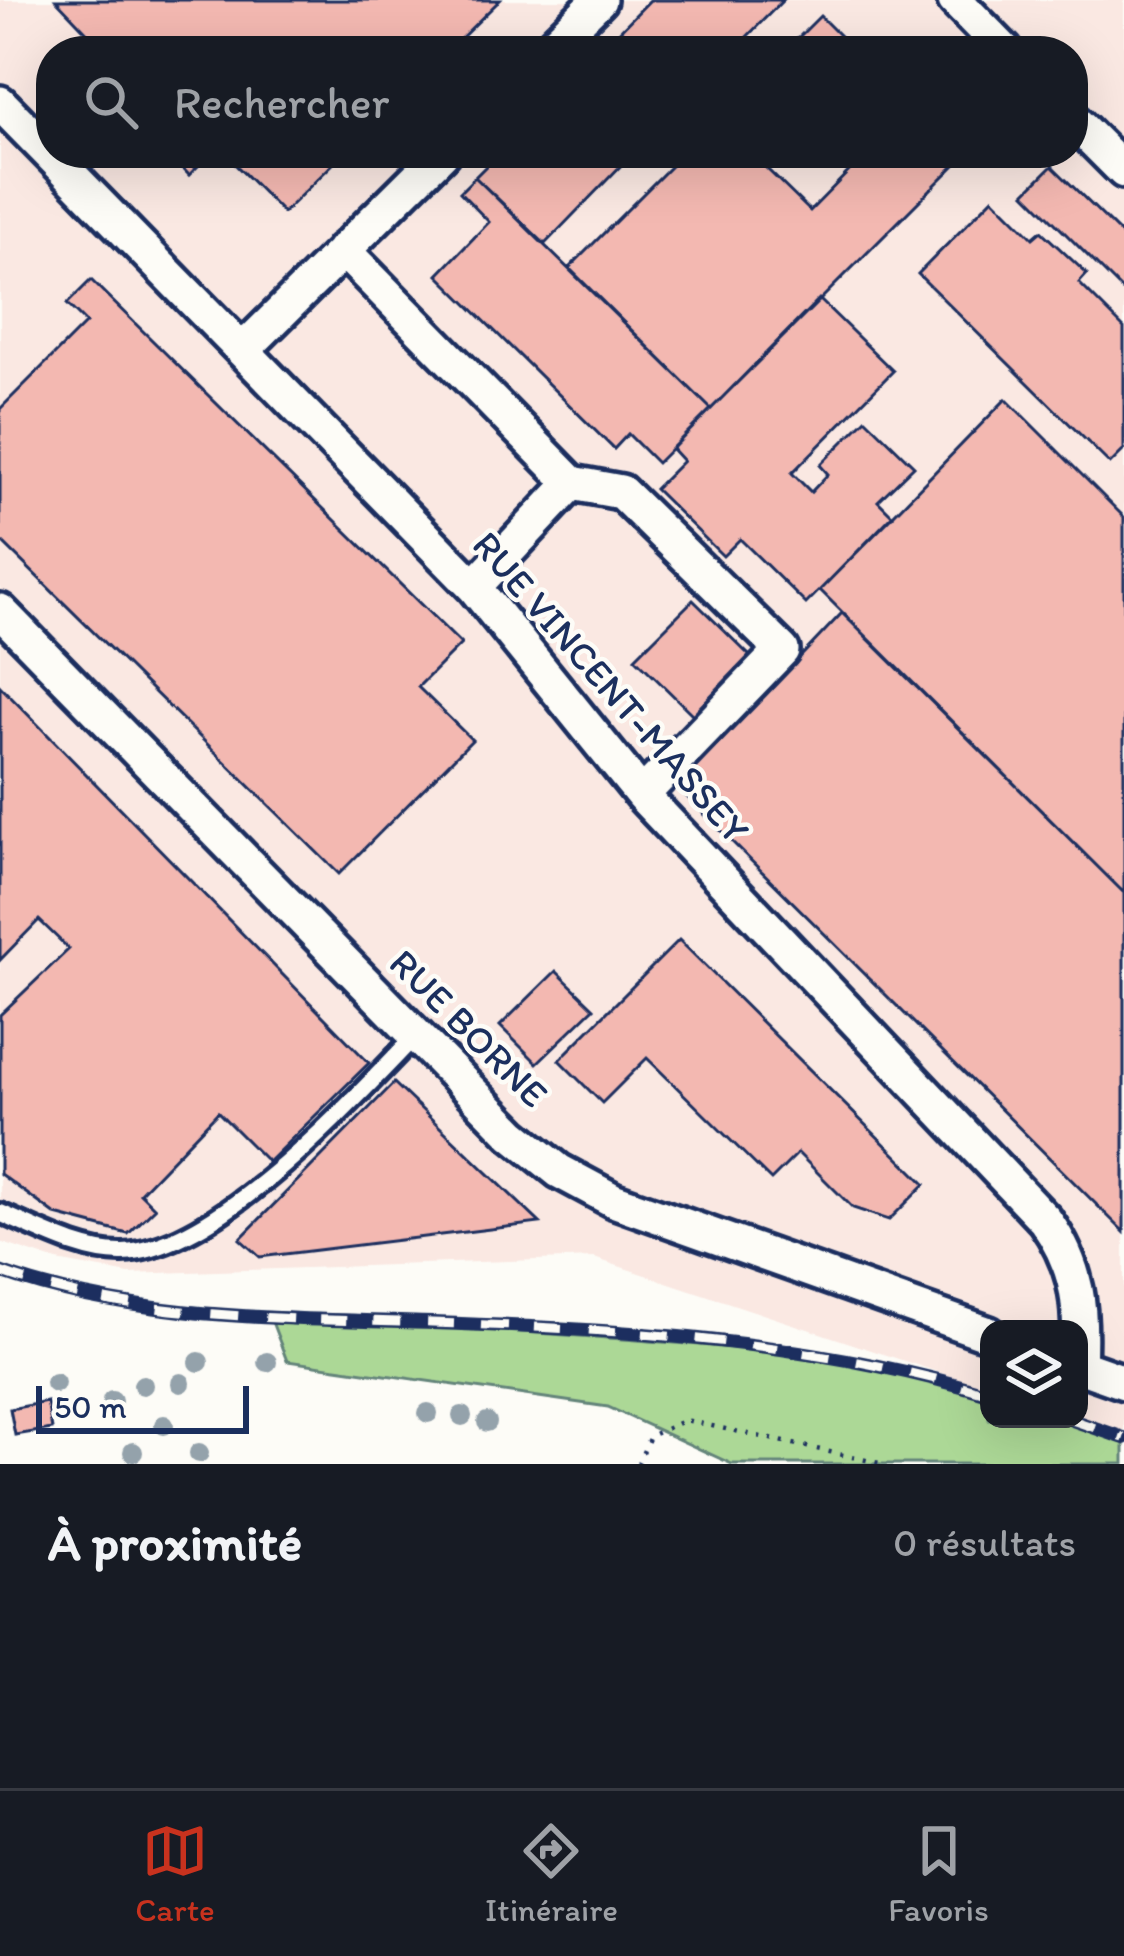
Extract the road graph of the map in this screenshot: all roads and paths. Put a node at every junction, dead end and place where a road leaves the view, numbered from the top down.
1 (599, 0) edge
2 (955, 0) edge
3 (562, 36) edge
4 (990, 36) edge
5 (0, 103) edge
6 (1088, 135) edge
7 (36, 139) edge
8 (65, 168) edge
9 (427, 168) edge
10 (1124, 171) edge
11 (344, 250) junction
12 (245, 348) junction
13 (572, 483) junction
14 (474, 587) junction
15 (0, 611) edge
16 (642, 795) junction
17 (416, 1036) junction
18 (0, 1213) edge
19 (1079, 1320) edge
20 (980, 1331) edge
21 (1088, 1369) edge
22 (1124, 1382) edge
23 (638, 1464) edge
24 (884, 1464) edge

1 - 3 street
2 - 4 street
5 - 7 street, RUE VINCENT-MASSEY
6 - 10 street
8 - 12 street, RUE VINCENT-MASSEY
9 - 11 street
11 - 12 street
11 - 13 street
12 - 14 street, RUE VINCENT-MASSEY
13 - 14 street
13 - 16 street
14 - 16 street, RUE VINCENT-MASSEY
15 - 17 street, RUE BORNE
16 - 19 street, RUE VINCENT-MASSEY
17 - 18 lane
17 - 20 street, RUE BORNE
21 - 22 street
23 - 24 path

